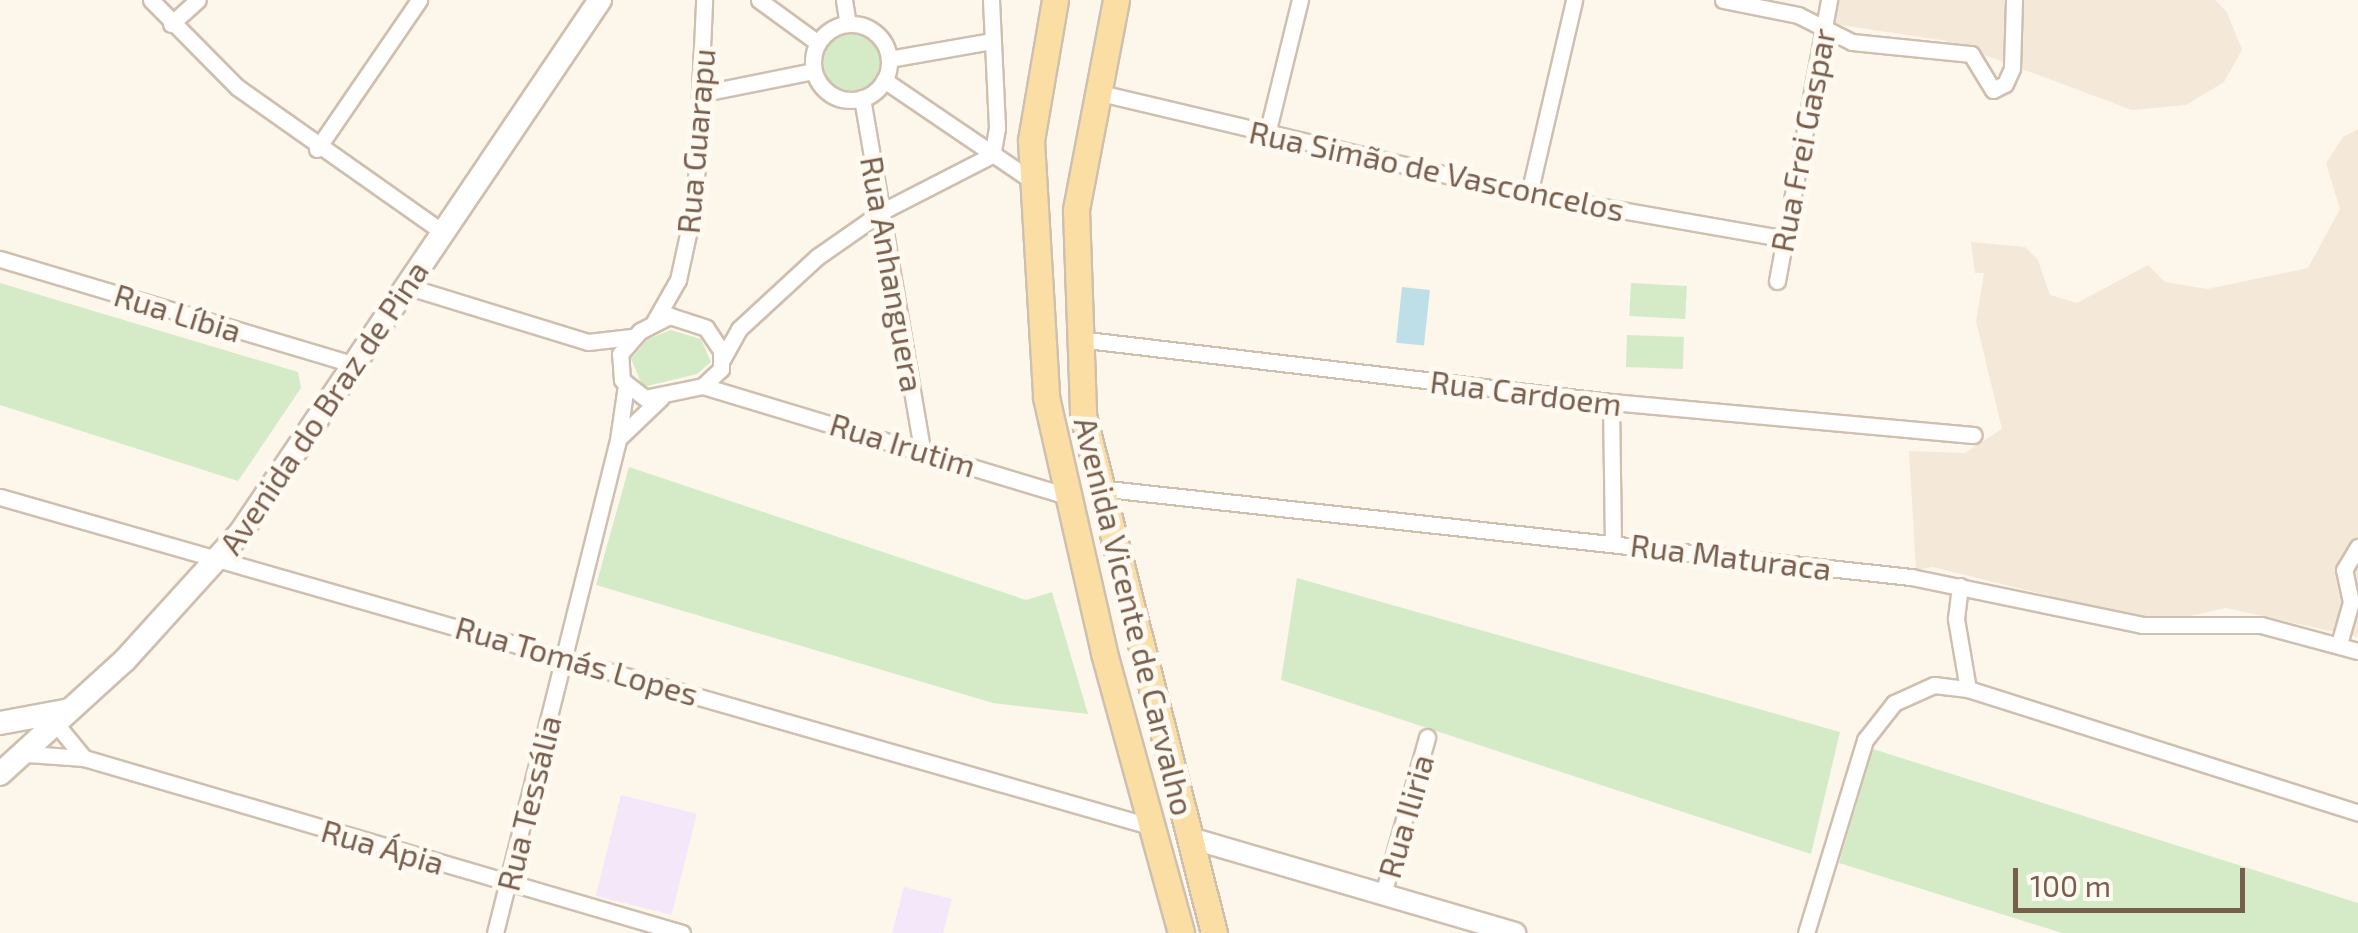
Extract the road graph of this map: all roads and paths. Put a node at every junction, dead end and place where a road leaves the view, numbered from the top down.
1 (150, 0) edge
2 (198, 0) edge
3 (418, 0) edge
4 (600, 0) edge
5 (704, 0) edge
6 (759, 0) edge
7 (844, 0) edge
8 (991, 0) edge
9 (1055, 0) edge
10 (1116, 0) edge
11 (1300, 0) edge
12 (1574, 0) edge
13 (1724, 0) edge
14 (1828, 0) edge
15 (2014, 0) edge
16 (171, 24) junction
17 (848, 24) junction
18 (1823, 28) junction
19 (992, 41) junction
20 (818, 43) junction
21 (889, 59) junction
22 (813, 71) junction
23 (884, 80) junction
24 (1096, 92) junction
25 (704, 93) junction
26 (862, 98) junction
27 (1266, 134) junction
28 (317, 149) junction
29 (992, 155) junction
30 (1032, 180) junction
31 (1528, 194) junction
32 (883, 210) junction
33 (441, 231) junction
34 (1780, 238) junction
35 (0, 259) edge
36 (678, 280) junction
37 (1777, 281) dead end
38 (406, 286) junction
39 (752, 316) junction
40 (654, 322) junction
41 (699, 324) junction
42 (633, 336) junction
43 (1078, 339) junction
44 (588, 342) junction
45 (722, 362) junction
46 (356, 365) junction
47 (622, 378) junction
48 (703, 386) junction
49 (741, 394) junction
50 (662, 398) junction
51 (1611, 402) junction
52 (1974, 435) dead end
53 (618, 440) junction
54 (922, 450) junction
55 (1098, 488) junction
56 (1065, 495) junction
57 (0, 497) edge
58 (1614, 542) junction
59 (2358, 547) edge
60 (218, 562) junction
61 (1960, 586) junction
62 (2339, 644) junction
63 (2358, 651) edge
64 (564, 655) junction
65 (1968, 689) junction
66 (65, 717) junction
67 (0, 723) edge
68 (1428, 737) dead end
69 (27, 754) junction
70 (84, 758) junction
71 (0, 774) edge
72 (2358, 813) edge
73 (1153, 827) junction
74 (1190, 838) junction
75 (509, 883) junction
76 (1382, 894) junction
77 (495, 933) edge
78 (682, 933) edge
79 (1180, 933) edge
80 (1214, 933) edge
81 (1515, 933) edge
82 (1806, 933) edge

1 - 16 street
2 - 16 street
3 - 28 street
4 - 33 main road, Avenida do Braz de Pina
5 - 25 street, Rua Guarapu
6 - 20 street
7 - 17 street
8 - 19 street
9 - 30 main road, Avenida Vicente de Carvalho
10 - 24 main road, Avenida Vicente de Carvalho
11 - 27 street
12 - 31 street
13 - 18 street
14 - 18 street, Rua Frei Gaspar
15 - 18 street
16 - 28 street
17 - 20 street
17 - 21 street
18 - 34 street, Rua Frei Gaspar
19 - 21 street
19 - 29 street
20 - 22 street
21 - 23 street
22 - 25 street
22 - 26 street
23 - 26 street
23 - 29 street
24 - 27 street, Rua Simão de Vasconcelos
24 - 43 main road, Avenida Vicente de Carvalho
25 - 36 street, Rua Guarapu
26 - 32 street, Rua Anhanguera
27 - 31 street, Rua Simão de Vasconcelos
28 - 33 street
29 - 30 street
29 - 32 street
30 - 56 main road, Avenida Vicente de Carvalho
31 - 34 street, Rua Simão de Vasconcelos
32 - 39 street
32 - 54 street, Rua Anhanguera
33 - 38 main road, Avenida do Braz de Pina
34 - 37 street, Rua Frei Gaspar
35 - 46 street, Rua Líbia
36 - 40 street, Rua Guarapu
36 - 41 street, Rua Guarapu
38 - 44 street
38 - 46 main road, Avenida do Braz de Pina
39 - 41 street
39 - 45 street
40 - 41 street
40 - 42 street
41 - 45 street
42 - 44 street
42 - 47 street
43 - 51 street, Rua Cardoem
43 - 55 main road, Avenida Vicente de Carvalho
44 - 47 street
45 - 48 street
45 - 49 street
46 - 60 main road, Avenida do Braz de Pina
47 - 50 street
47 - 53 street, Rua Tessália
48 - 49 street, Rua Irutim
48 - 50 street
49 - 54 street, Rua Irutim
50 - 53 street
51 - 52 street, Rua Cardoem
51 - 58 street
53 - 64 street, Rua Tessália
54 - 56 street, Rua Irutim
55 - 58 street, Rua Maturaca
55 - 74 main road, Avenida Vicente de Carvalho
56 - 73 main road, Avenida Vicente de Carvalho
57 - 60 street, Rua Tomás Lopes
58 - 61 street, Rua Maturaca
59 - 62 street
60 - 64 street, Rua Tomás Lopes
60 - 66 main road, Avenida do Braz de Pina
61 - 62 street, Rua Maturaca
61 - 65 street
62 - 63 street, Rua Maturaca
64 - 73 street, Rua Tomás Lopes
64 - 75 street, Rua Tessália
65 - 72 street
65 - 82 street
66 - 67 main road
66 - 69 main road, Avenida do Braz de Pina
66 - 70 street
68 - 76 street, Rua Iliria
69 - 70 street, Rua Ápia
69 - 71 main road, Avenida do Braz de Pina
70 - 75 street, Rua Ápia
73 - 79 main road, Avenida Vicente de Carvalho
74 - 76 street
74 - 80 main road, Avenida Vicente de Carvalho
75 - 77 street, Rua Tessália
75 - 78 street, Rua Ápia
76 - 81 street

